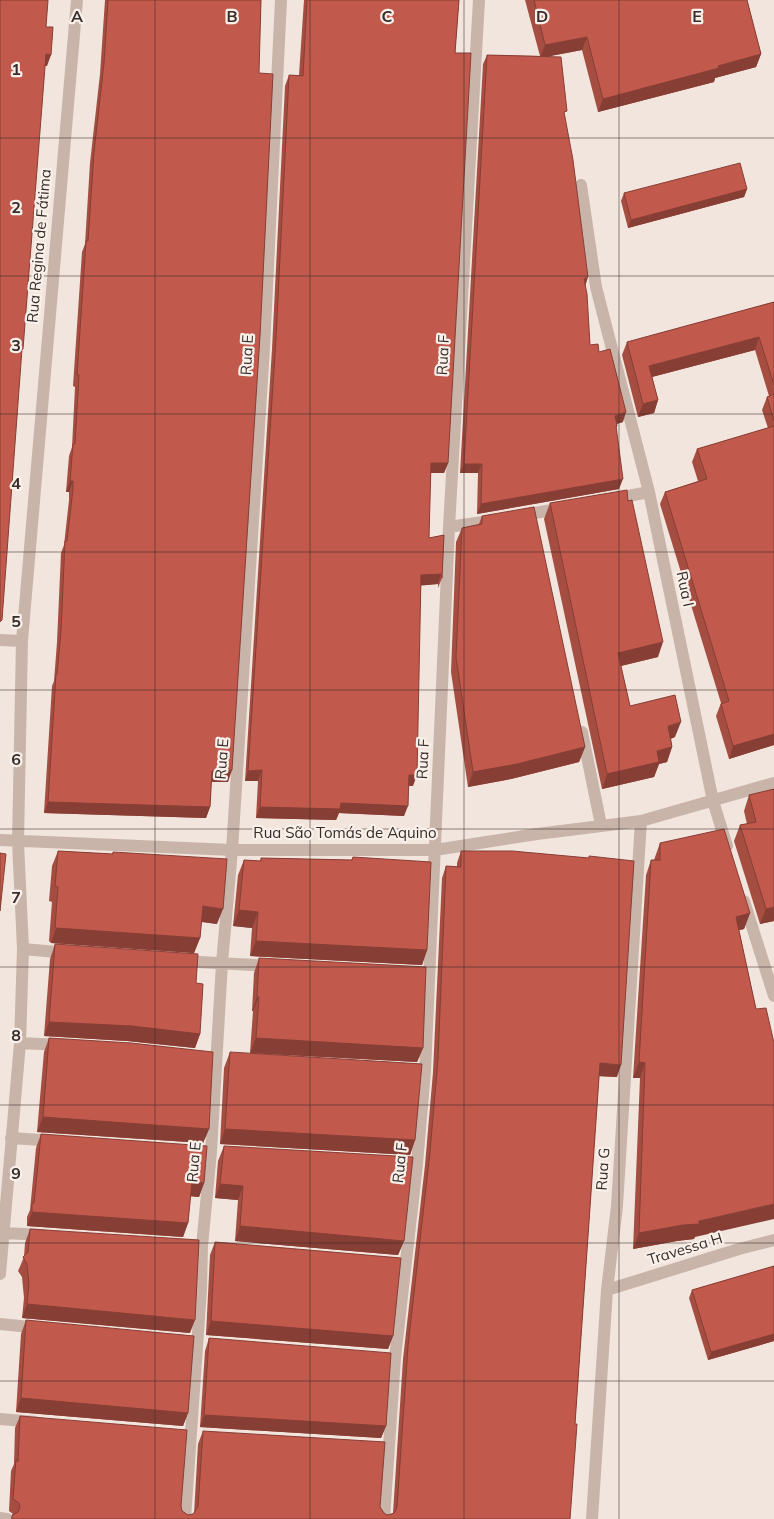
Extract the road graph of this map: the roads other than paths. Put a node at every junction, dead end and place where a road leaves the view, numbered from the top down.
1 (77, 0) edge
2 (281, 0) edge
3 (478, 0) edge
4 (581, 185) dead end
5 (648, 492) junction
6 (601, 501) edge
7 (573, 506) edge
8 (449, 527) junction
9 (0, 640) edge
10 (22, 641) junction
11 (578, 718) edge
12 (774, 783) edge
13 (713, 801) junction
14 (641, 821) junction
15 (601, 825) junction
16 (0, 840) edge
17 (18, 842) junction
18 (232, 850) junction
19 (435, 850) junction
20 (730, 857) edge
21 (739, 885) edge
22 (23, 950) junction
23 (83, 954) edge
24 (172, 960) edge
25 (222, 964) junction
26 (281, 966) edge
27 (774, 996) edge
28 (20, 1043) junction
29 (78, 1046) edge
30 (11, 1138) junction
31 (68, 1142) edge
32 (4, 1233) junction
33 (53, 1236) edge
34 (774, 1240) edge
35 (0, 1274) edge
36 (607, 1290) junction
37 (0, 1324) edge
38 (49, 1328) edge
39 (0, 1419) edge
40 (48, 1423) edge
41 (0, 1518) edge
42 (7, 1519) edge
43 (185, 1519) edge
44 (384, 1519) edge
45 (592, 1519) edge

1 - 10 street, Rua Regina de Fátima
2 - 18 street, Rua E
3 - 8 street, Rua F
4 - 5 street, Rua I
5 - 6 street
5 - 13 street, Rua I
7 - 8 street
8 - 19 street, Rua F
9 - 10 street
10 - 17 street, Rua Regina de Fátima
11 - 15 street
12 - 13 street, Rua São Tomás de Aquino
13 - 14 street, Rua São Tomás de Aquino
13 - 20 street, Rua I
14 - 15 street, Rua São Tomás de Aquino
14 - 36 street, Rua G
15 - 19 street, Rua São Tomás de Aquino
16 - 17 street, Rua São Tomás de Aquino
17 - 18 street, Rua São Tomás de Aquino
17 - 22 street, Rua Regina de Fátima
18 - 19 street, Rua São Tomás de Aquino
18 - 25 street, Rua E
19 - 44 street, Rua F
21 - 27 street
22 - 23 street
22 - 28 street, Rua Regina de Fátima
24 - 25 street
25 - 26 street
25 - 43 street, Rua E
28 - 29 street
28 - 30 street, Rua Regina de Fátima
30 - 31 street
30 - 32 street, Rua Regina de Fátima
32 - 33 street
32 - 35 street, Rua Regina de Fátima
34 - 36 street, Travessa H
36 - 45 street, Rua G
37 - 38 street
39 - 40 street
41 - 42 street

